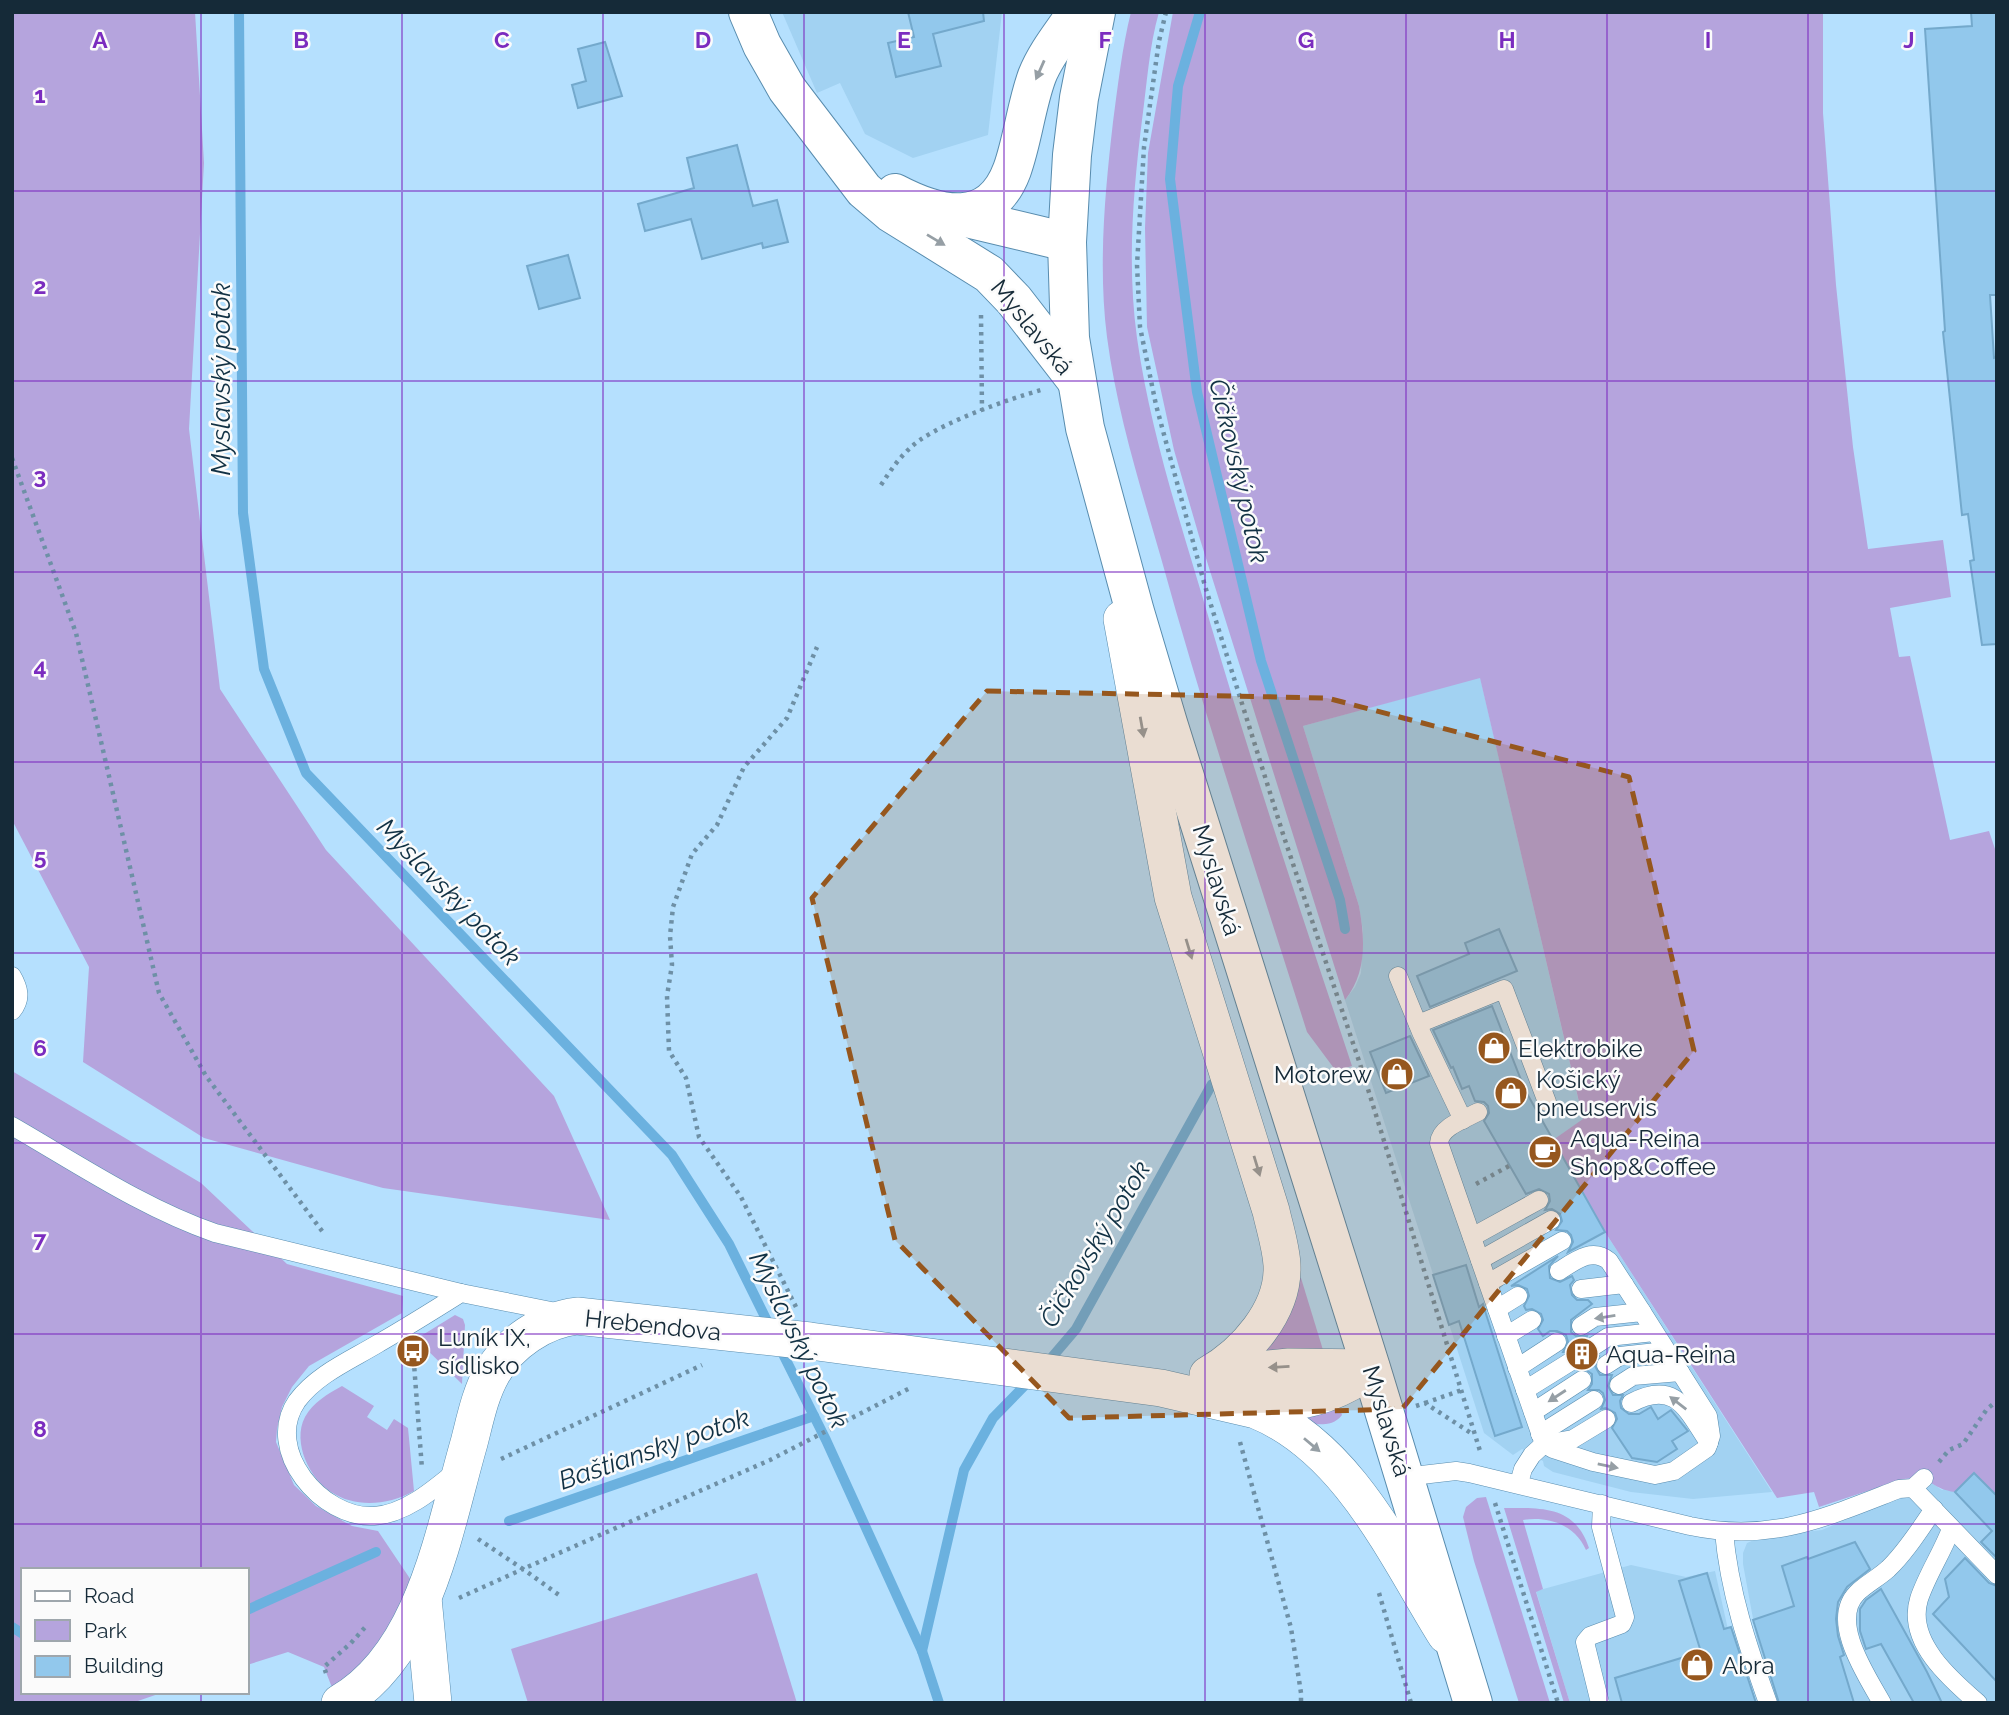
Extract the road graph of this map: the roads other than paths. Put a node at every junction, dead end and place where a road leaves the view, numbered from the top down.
1 (748, 12) edge
2 (1077, 12) edge
3 (1096, 12) edge
4 (831, 148) junction
5 (950, 214) junction
6 (1067, 242) junction
7 (1076, 380) junction
8 (1094, 467) junction
9 (12, 976) edge
10 (1398, 976) dead end
11 (12, 1011) edge
12 (1418, 1024) junction
13 (1547, 1102) dead end
14 (12, 1126) edge
15 (1539, 1200) dead end
16 (1550, 1220) dead end
17 (1472, 1237) junction
18 (1562, 1241) dead end
19 (1480, 1260) junction
20 (1559, 1271) dead end
21 (1488, 1283) junction
22 (1624, 1284) junction
23 (1581, 1289) dead end
24 (461, 1293) junction
25 (1518, 1296) dead end
26 (1497, 1309) junction
27 (1642, 1312) junction
28 (577, 1316) junction
29 (1532, 1320) dead end
30 (1581, 1326) dead end
31 (1654, 1332) junction
32 (1506, 1336) junction
33 (1557, 1342) dead end
34 (1594, 1346) dead end
35 (1667, 1351) junction
36 (1570, 1362) dead end
37 (1606, 1365) dead end
38 (1371, 1368) junction
39 (1517, 1368) junction
40 (1680, 1372) junction
41 (1208, 1375) junction
42 (1581, 1380) dead end
43 (1619, 1385) dead end
44 (1161, 1388) junction
45 (1525, 1390) junction
46 (1594, 1400) dead end
47 (1231, 1403) junction
48 (1631, 1403) dead end
49 (1533, 1412) junction
50 (1606, 1419) dead end
51 (1542, 1439) junction
52 (1709, 1443) junction
53 (1404, 1477) junction
54 (1518, 1483) junction
55 (1602, 1504) junction
56 (436, 1508) junction
57 (1934, 1509) junction
58 (1951, 1529) junction
59 (1724, 1532) junction
60 (1997, 1575) edge
61 (423, 1598) junction
62 (1459, 1657) junction
63 (334, 1691) edge
64 (433, 1703) edge
65 (1474, 1703) edge
66 (1600, 1703) edge
67 (1768, 1703) edge
68 (1882, 1703) edge
69 (1978, 1703) edge

1 - 4 street, Myslavská
2 -> 5 street
3 - 6 street
4 - 5 street, Myslavská
4 -> 7 street, Myslavská
5 - 6 street, Myslavská
6 - 7 street
7 - 8 street, Myslavská
8 - 38 street, Myslavská
8 -> 41 street
9 - 11 lane
10 - 12 lane
12 - 13 lane
12 - 17 lane
14 - 24 lane
15 - 17 lane
16 - 19 lane
17 - 19 lane
18 - 21 lane
19 - 21 lane
20 - 22 lane
21 - 26 lane
22 - 23 lane
22 - 27 lane
24 - 28 lane
24 - 56 lane
25 - 26 lane
26 - 32 lane
27 -> 30 lane
27 - 31 lane
28 - 44 street, Hrebendova
28 - 56 street, Hrebendova
29 - 32 lane
31 - 34 lane
31 - 35 lane
32 - 39 lane
33 - 39 lane
35 - 37 lane
35 - 40 lane
36 - 45 lane
38 -> 41 street
38 - 47 street
38 - 53 street, Myslavská
39 - 45 lane
40 - 43 lane
40 - 52 lane
41 - 44 street
42 -> 49 lane
44 - 47 street, Hrebendova
45 - 49 lane
46 - 51 lane
47 -> 62 street
52 -> 48 lane
49 - 51 lane
50 - 51 lane
51 -> 52 lane
51 - 54 lane
53 - 54 lane
53 - 62 street, Myslavská
54 - 55 lane
55 - 59 lane
55 - 66 lane
56 - 61 street, Hrebendova
57 - 58 lane
57 - 59 lane
57 - 68 lane
58 - 60 lane
58 - 69 lane
59 - 67 lane
61 - 63 street, Hrebendova
61 - 64 street
62 - 65 street, Myslavská

